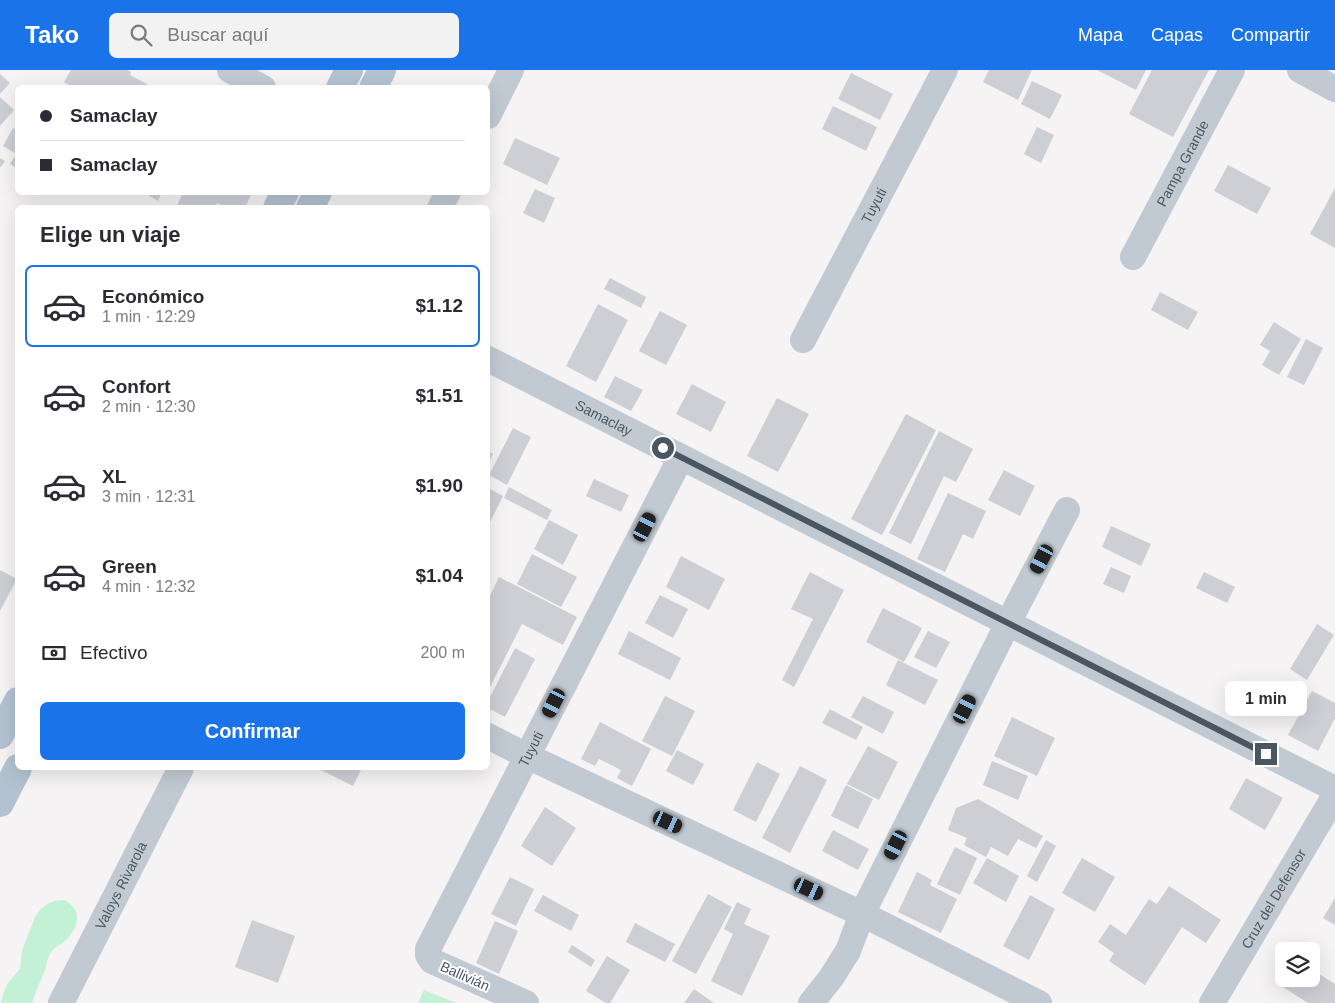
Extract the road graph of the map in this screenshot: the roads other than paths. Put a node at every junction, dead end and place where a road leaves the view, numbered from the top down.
1 (230, 70) edge
2 (349, 70) edge
3 (382, 70) edge
4 (511, 70) edge
5 (945, 70) edge
6 (1232, 70) edge
7 (1300, 70) edge
8 (258, 85) edge
9 (342, 85) edge
10 (374, 85) edge
11 (1335, 89) edge
12 (490, 112) edge
13 (1133, 257) dead end
14 (803, 340) dead end
15 (490, 360) edge
16 (681, 457) junction
17 (1067, 510) dead end
18 (1008, 623) junction
19 (15, 707) edge
20 (0, 735) edge
21 (490, 737) edge
22 (527, 756) junction
23 (17, 770) edge
24 (180, 770) edge
25 (1335, 789) edge
26 (1335, 795) edge
27 (0, 803) edge
28 (862, 914) junction
29 (432, 961) joint
30 (61, 1003) edge
31 (526, 1003) edge
32 (811, 1003) edge
33 (1039, 1003) edge
34 (1212, 1003) edge

1 - 8 street
2 - 9 main road
3 - 10 main road
4 - 12 street
5 - 14 street, Tuyuti
6 - 13 street, Pampa Grande
7 - 11 street
15 - 16 street, Samaclay
16 - 18 street, Samaclay
16 - 22 street, Tuyuti
17 - 18 street
18 - 25 street, Samaclay
18 - 28 street
19 - 20 main road
21 - 22 street
22 - 28 street
22 - 29 street, Tuyuti
23 - 27 main road
24 - 30 street, Valoys Rivarola
26 - 34 street, Cruz del Defensor
28 - 32 street
28 - 33 street
29 - 31 street, Ballivián

